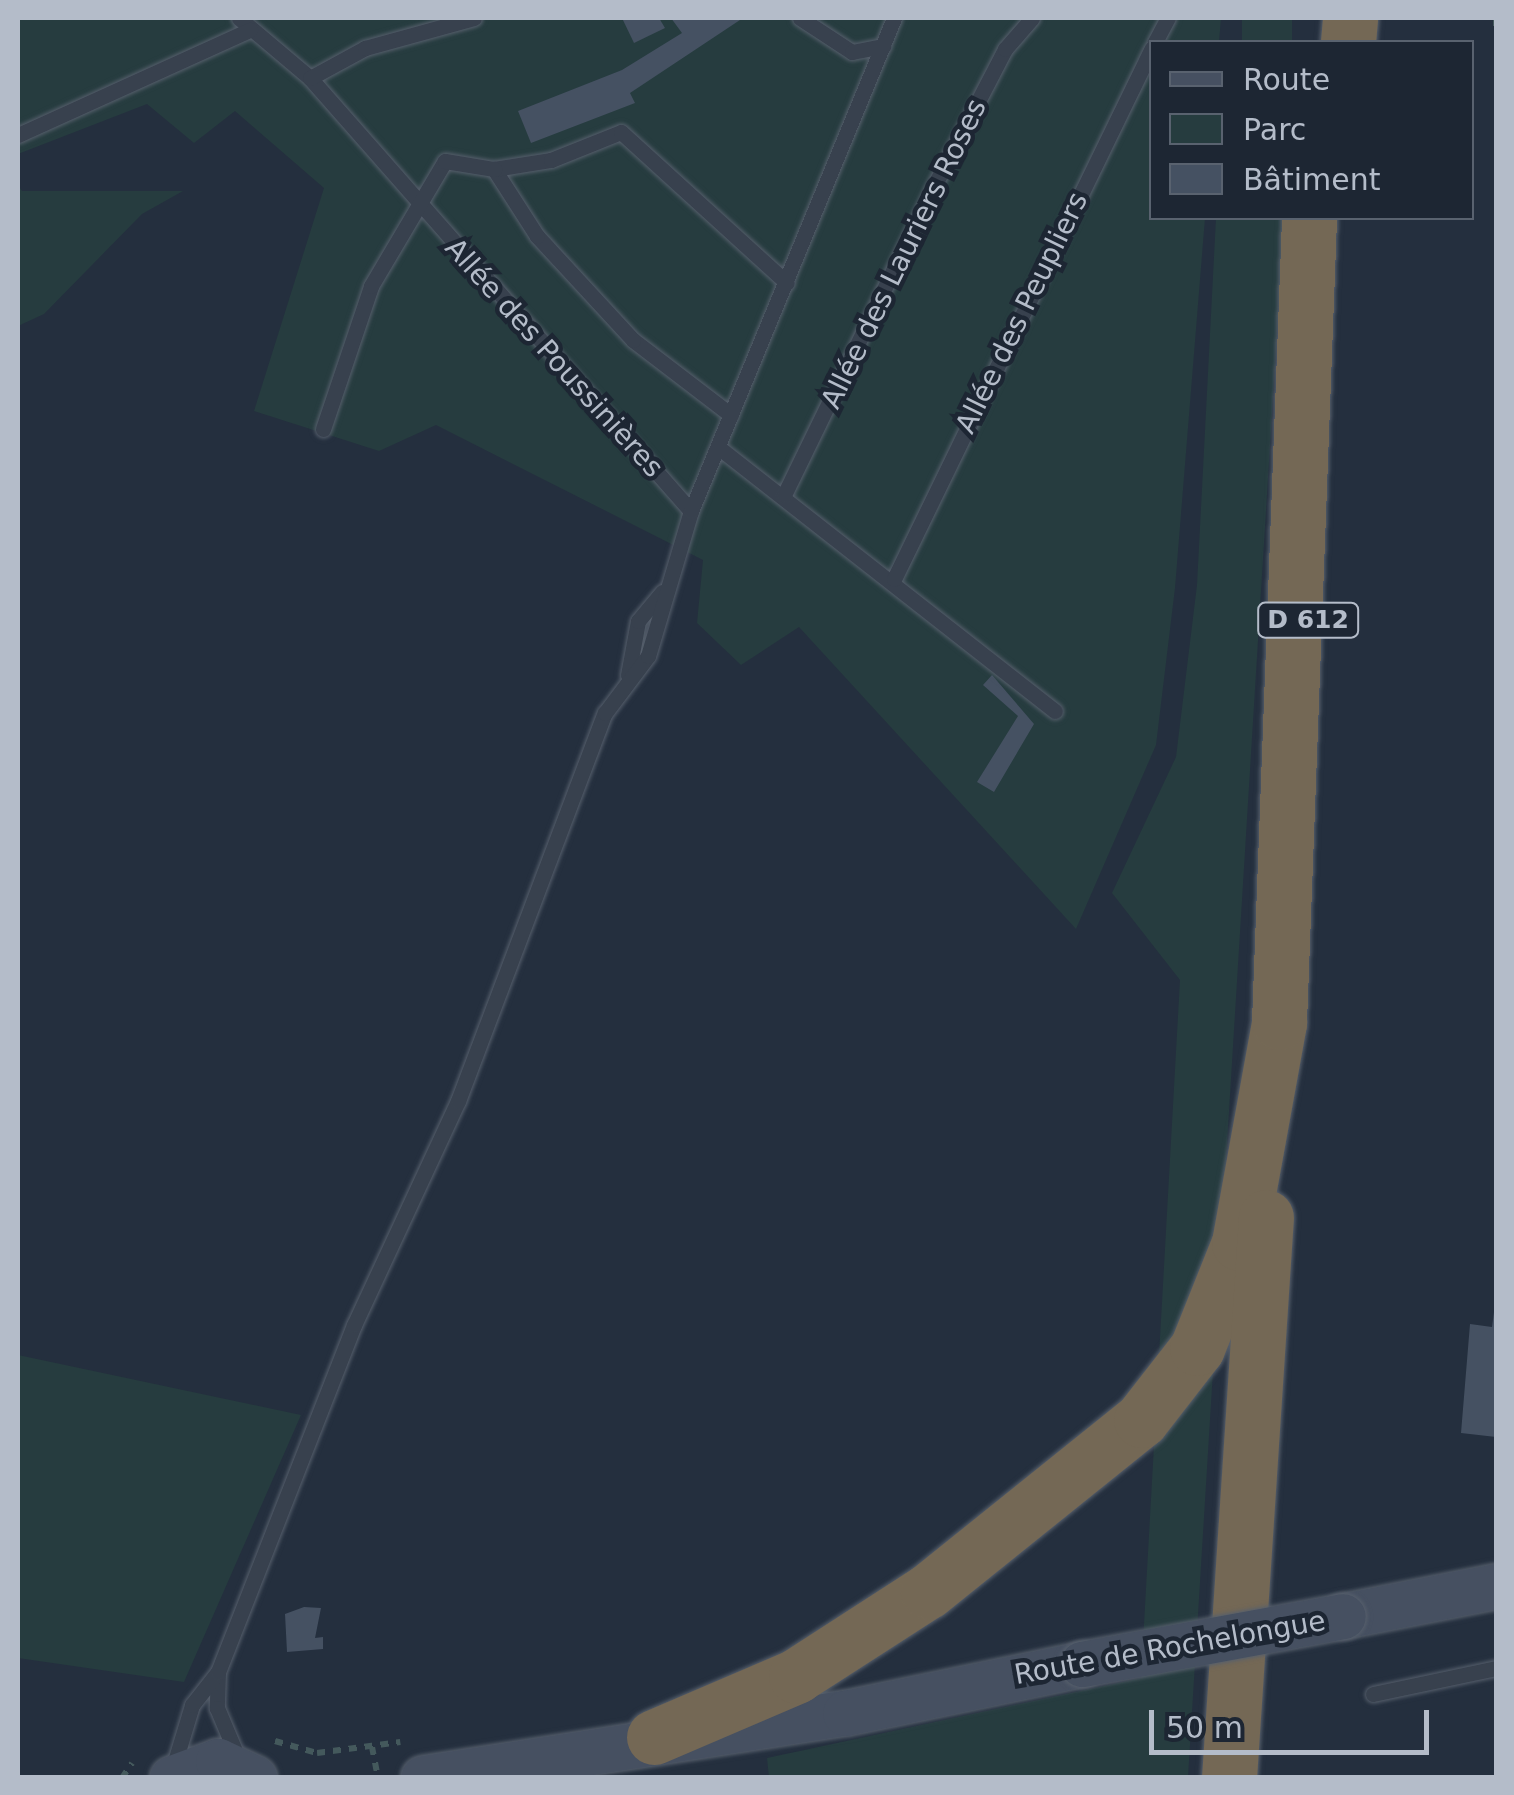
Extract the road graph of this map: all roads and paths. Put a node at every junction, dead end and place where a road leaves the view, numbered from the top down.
1 (474, 18) edge
2 (800, 18) edge
3 (894, 18) edge
4 (1032, 18) edge
5 (1168, 18) edge
6 (1496, 18) edge
7 (244, 24) edge
8 (1496, 29) edge
9 (1156, 40) edge
10 (883, 46) junction
11 (1149, 53) edge
12 (310, 78) junction
13 (18, 135) edge
14 (494, 169) junction
15 (417, 205) junction
16 (1309, 220) edge
17 (1336, 220) edge
18 (788, 283) junction
19 (731, 415) junction
20 (323, 430) dead end
21 (718, 447) junction
22 (784, 495) junction
23 (690, 511) junction
24 (894, 579) junction
25 (1055, 711) dead end
26 (1280, 1022) junction
27 (1496, 1586) edge
28 (1496, 1668) edge
29 (218, 1672) junction
30 (1373, 1694) dead end
31 (218, 1708) junction
32 (845, 1714) junction
33 (654, 1738) junction
34 (372, 1747) junction
35 (416, 1759) edge
36 (161, 1768) edge
37 (248, 1773) edge
38 (122, 1778) edge
39 (378, 1778) edge
40 (604, 1778) edge
41 (1229, 1778) edge

1 - 12 lane
2 - 10 lane
3 - 10 lane
4 - 22 lane, Allée des Lauriers Roses
5 - 9 lane, Allée des Peupliers
6 - 8 path
7 - 12 lane, Allée des Poussinières
7 - 13 lane
10 - 18 lane
11 - 24 lane, Allée des Peupliers
12 - 15 lane, Allée des Poussinières
14 - 15 lane
14 - 18 lane
14 - 19 lane
15 - 20 lane
15 - 23 lane, Allée des Poussinières
16 - 26 highway, D 612
17 - 26 highway, D 612
18 - 19 lane
19 - 21 lane
21 - 22 lane
21 - 23 lane
22 - 24 lane
23 - 29 lane
24 - 25 lane
26 - 33 highway
26 - 41 highway, D 612
27 - 32 main road, Route de Rochelongue, bridge
28 - 30 lane
29 - 31 lane
29 - 36 lane
31 - 34 path
31 - 37 lane
32 - 33 main road, Route de Rochelongue
32 - 40 main road, Route de Rochelongue
33 - 35 main road, Route de Rochelongue
34 - 35 path
34 - 39 path
36 - 37 main road
36 - 38 path

